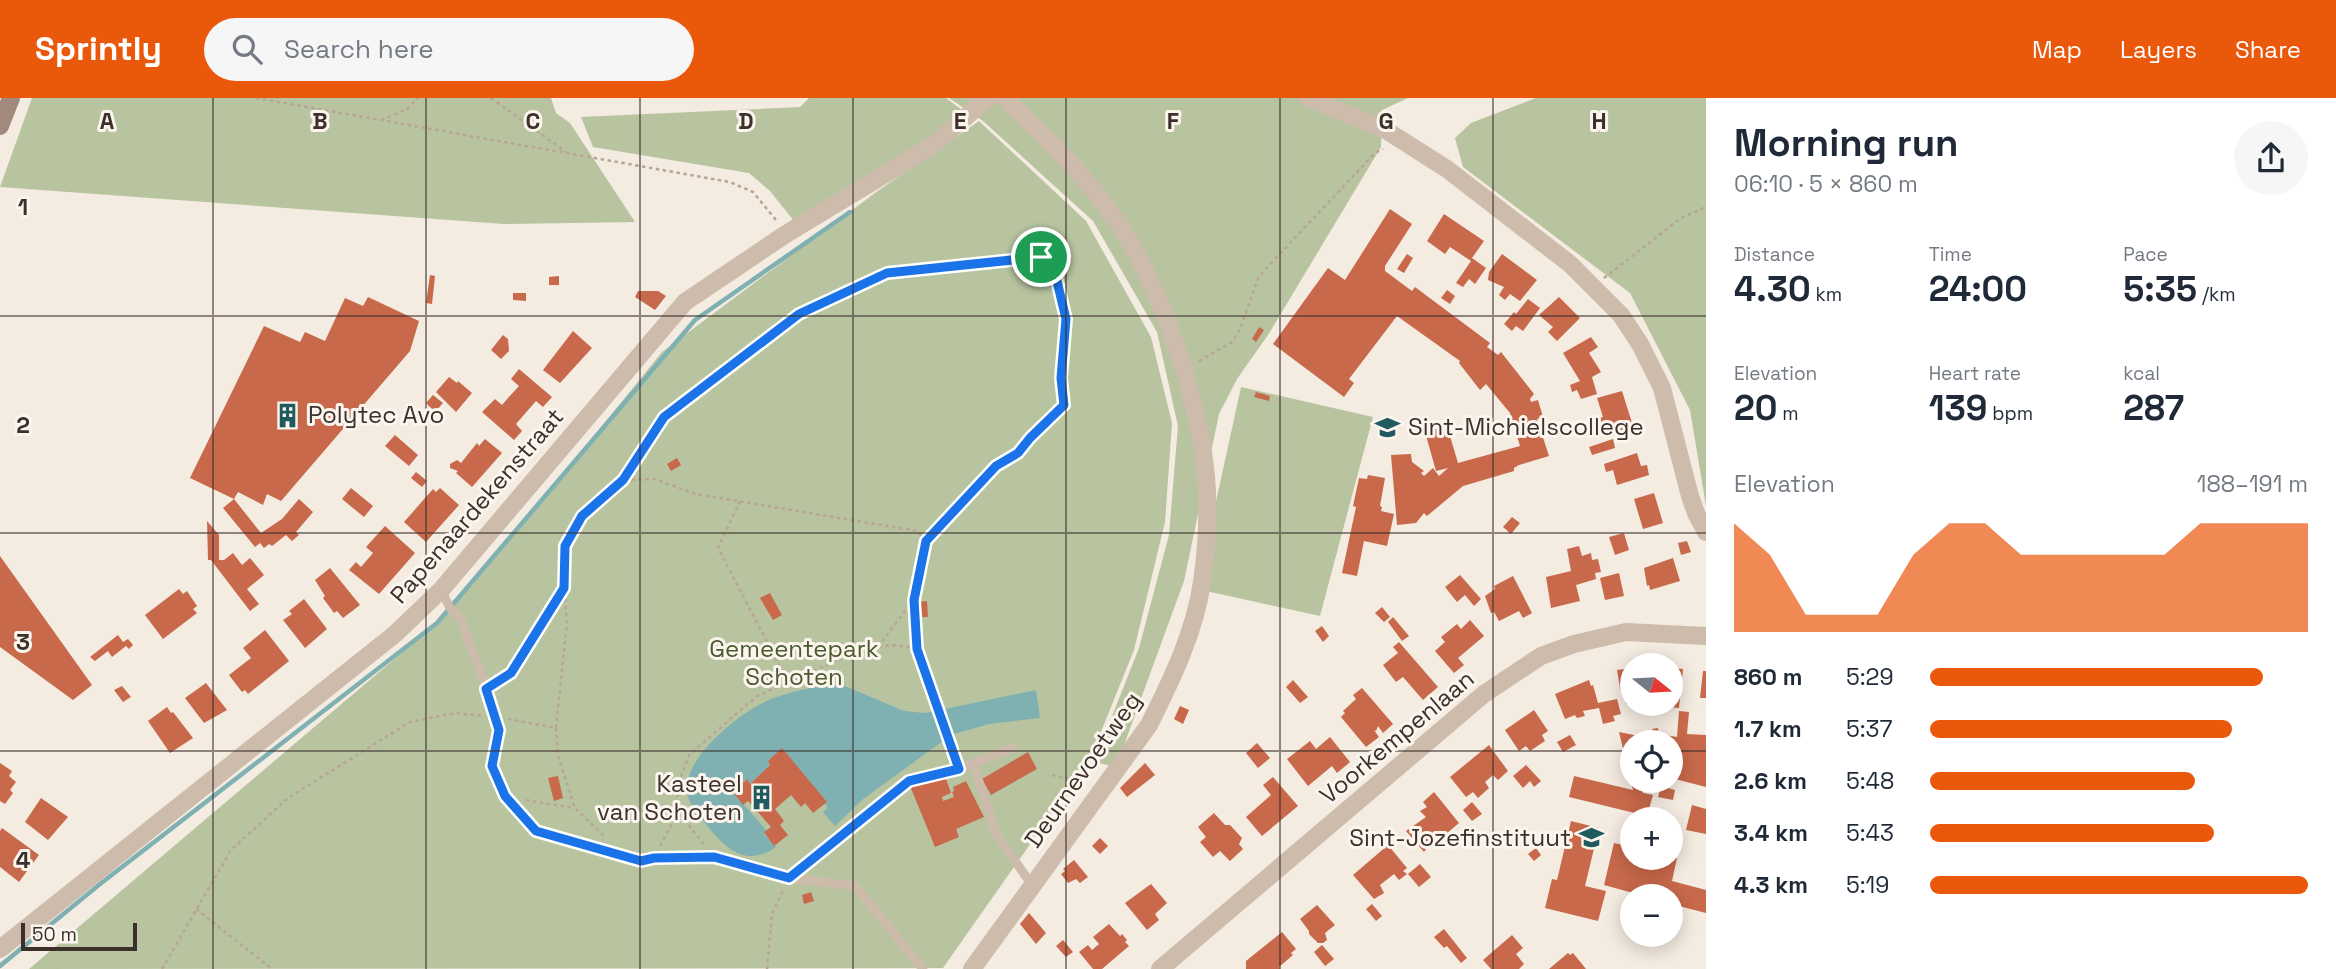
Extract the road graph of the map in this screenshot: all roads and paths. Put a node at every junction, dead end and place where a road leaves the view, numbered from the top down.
1 (11, 98) edge
2 (256, 98) edge
3 (418, 98) edge
4 (491, 98) edge
5 (988, 98) edge
6 (1005, 98) edge
7 (1308, 98) edge
8 (381, 120) junction
9 (0, 126) edge
10 (1402, 140) junction
11 (569, 154) junction
12 (1706, 207) edge
13 (786, 234) junction
14 (1593, 286) junction
15 (1182, 369) junction
16 (623, 480) junction
17 (740, 501) junction
18 (1706, 532) edge
19 (926, 541) junction
20 (564, 588) junction
21 (443, 594) junction
22 (914, 600) junction
23 (1706, 636) edge
24 (878, 647) junction
25 (917, 649) junction
26 (788, 682) junction
27 (486, 689) junction
28 (497, 717) junction
29 (556, 728) junction
30 (1012, 748) dead end
31 (973, 763) junction
32 (959, 769) junction
33 (1052, 775) dead end
34 (505, 796) junction
35 (1097, 797) junction
36 (575, 808) junction
37 (678, 812) junction
38 (605, 837) dead end
39 (714, 857) junction
40 (654, 858) junction
41 (789, 878) junction
42 (1032, 885) junction
43 (196, 909) junction
44 (0, 949) edge
45 (162, 969) edge
46 (272, 969) edge
47 (767, 969) edge
48 (923, 969) edge
49 (972, 969) edge
50 (1160, 969) edge

1 - 9 street
2 - 8 path
3 - 8 path
4 - 11 path
5 - 13 street, Papenaardekenstraat
6 - 15 street, Deurnevoetweg
7 - 10 street
8 - 11 path
10 - 14 street
10 - 15 path
11 - 13 path
12 - 14 path
13 - 21 street, Papenaardekenstraat
14 - 18 street
15 - 35 street, Deurnevoetweg
16 - 17 path
16 - 19 path
16 - 20 path
17 - 19 path
17 - 26 path
19 - 22 path
20 - 27 path
20 - 29 path
21 - 27 lane
21 - 44 street, Papenaardekenstraat
22 - 24 path
22 - 25 path
23 - 50 street, Voorkempenlaan
24 - 25 path
24 - 26 path
25 - 32 path
26 - 37 path
27 - 28 lane
28 - 29 path
28 - 34 lane
28 - 43 path
29 - 36 path
30 - 31 lane
31 - 32 lane
31 - 42 lane
32 - 41 lane
33 - 35 path
34 - 36 path
34 - 40 lane
35 - 42 street, Deurnevoetweg
36 - 38 path
37 - 39 path
37 - 40 path
39 - 40 lane
39 - 41 lane
41 - 47 path
41 - 48 lane
42 - 49 street, Deurnevoetweg
43 - 45 path
43 - 46 path

